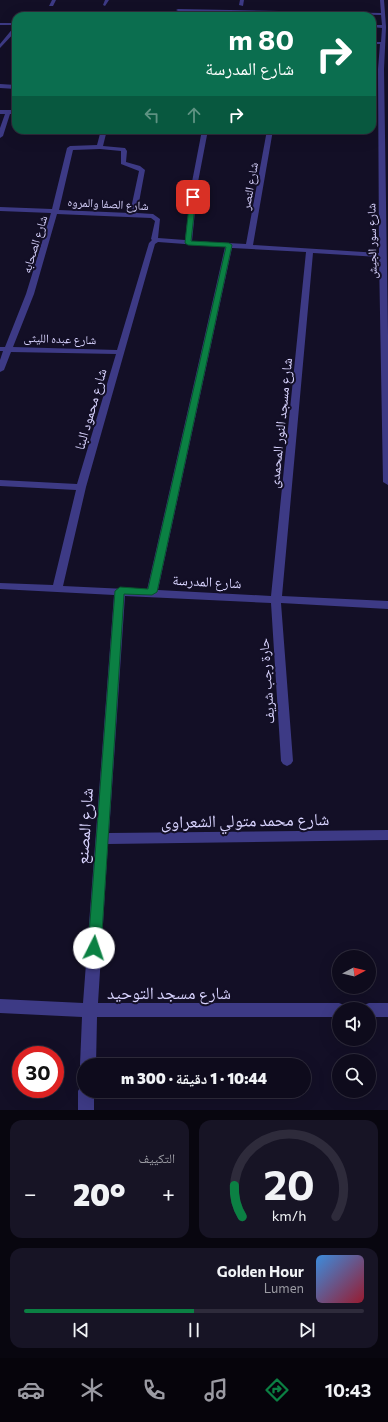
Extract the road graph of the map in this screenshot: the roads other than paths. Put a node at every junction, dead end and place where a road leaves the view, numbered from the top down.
1 (54, 0) edge
2 (382, 0) edge
3 (51, 5) dead end
4 (61, 8) dead end
5 (59, 12) edge
6 (376, 14) edge
7 (383, 14) junction
8 (0, 24) edge
9 (12, 24) edge
10 (376, 26) edge
11 (384, 27) junction
12 (12, 33) edge
13 (376, 43) edge
14 (382, 43) junction
15 (0, 47) edge
16 (1, 87) edge
17 (12, 87) edge
18 (0, 112) edge
19 (8, 112) junction
20 (12, 112) edge
21 (103, 134) edge
22 (204, 134) edge
23 (269, 134) edge
24 (0, 136) edge
25 (100, 146) junction
26 (0, 209) edge
27 (55, 211) junction
28 (133, 215) junction
29 (156, 241) junction
30 (188, 243) junction
31 (229, 245) junction
32 (249, 246) junction
33 (310, 250) junction
34 (382, 255) junction
35 (0, 348) edge
36 (9, 349) junction
37 (120, 352) junction
38 (0, 370) edge
39 (388, 482) edge
40 (0, 483) edge
41 (81, 487) junction
42 (0, 586) edge
43 (56, 588) junction
44 (120, 591) junction
45 (152, 592) junction
46 (276, 600) junction
47 (388, 605) edge
48 (287, 761) dead end
49 (388, 836) edge
50 (102, 839) junction
51 (0, 1006) edge
52 (90, 1010) junction
53 (332, 1010) edge
54 (376, 1010) edge
55 (388, 1010) edge
56 (88, 1058) edge
57 (86, 1098) edge
58 (86, 1110) edge

1 - 3 street
2 - 7 street, شارع سور الجيش
4 - 5 street
6 - 7 street
7 - 11 street, شارع سور الجيش
8 - 9 street
10 - 11 street
11 - 14 street, شارع سور الجيش
12 - 15 street
13 - 14 street
14 - 34 street, شارع سور الجيش
16 - 17 street
18 - 19 street
19 - 20 street
19 - 24 street
21 - 25 street
22 - 30 street
23 - 32 street, شارع النصر
25 - 27 street, شارع الصحابه
25 - 28 street
26 - 27 street, شارع الصفا والمروه
27 - 28 street, شارع الصفا والمروه
27 - 36 street, شارع الصحابه
28 - 29 street, شارع الصفا والمروه
29 - 30 street
29 - 37 street, شارع محمود البنا
30 - 31 street
31 - 32 street
31 - 45 street
32 - 33 street
33 - 34 street
33 - 46 street, شارع مسجد النور المحمدى
34 - 39 street, شارع سور الجيش
35 - 36 street, شارع عبده الليثى
36 - 37 street, شارع عبده الليثى
36 - 38 street, شارع الصحابه
37 - 41 street, شارع محمود البنا
40 - 41 street
41 - 43 street, شارع محمود البنا
42 - 43 street, شارع المدرسة
43 - 44 street, شارع المدرسة
44 - 45 street, شارع المدرسة
44 - 50 street, شارع المصنع
45 - 46 street, شارع المدرسة
46 - 47 street, شارع المدرسة
46 - 48 street, حارة رجب شريف
49 - 50 street, شارع محمد متولي الشعراوى
50 - 52 street, شارع المصنع
51 - 52 street, شارع مسجد التوحيد
52 - 53 street, شارع مسجد التوحيد
52 - 56 street, شارع المصنع
54 - 55 street
57 - 58 street

